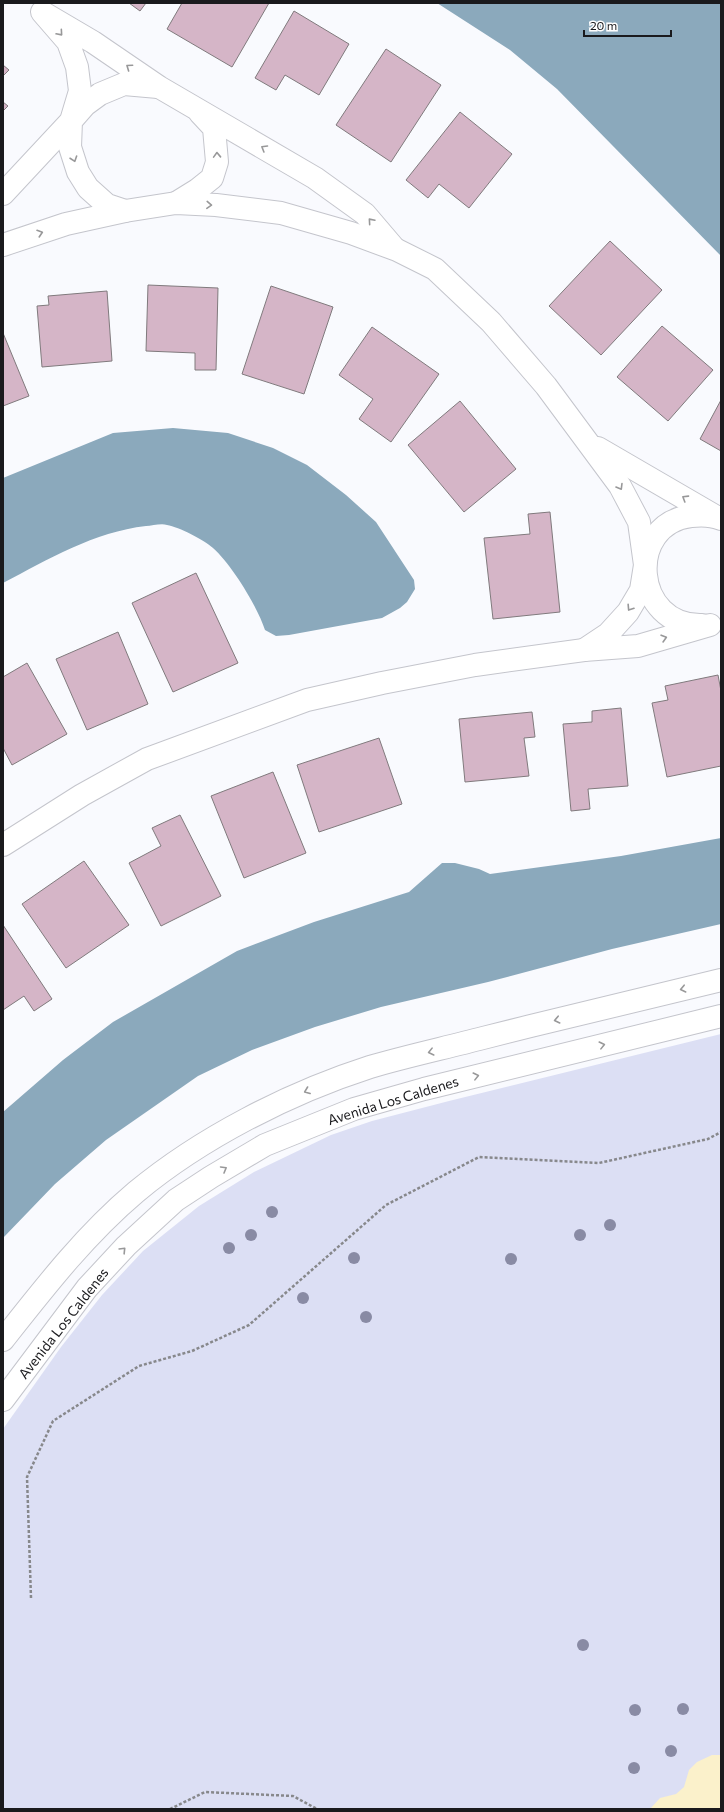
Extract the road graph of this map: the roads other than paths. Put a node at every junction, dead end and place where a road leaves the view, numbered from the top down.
1 (36, 8) edge
2 (159, 87) junction
3 (198, 110) junction
4 (71, 120) junction
5 (3, 194) edge
6 (176, 203) junction
7 (125, 210) junction
8 (3, 245) edge
9 (397, 250) junction
10 (590, 443) junction
11 (720, 519) edge
12 (645, 565) junction
13 (716, 623) edge
14 (584, 650) junction
15 (3, 845) edge
16 (721, 980) edge
17 (721, 1016) edge
18 (3, 1340) edge
19 (3, 1400) edge

2 -> 1 street
1 -> 4 street
2 - 3 street
2 - 4 street
6 -> 3 street
9 -> 3 street
4 - 5 street
4 -> 7 street
6 - 7 street
6 -> 9 street
8 -> 7 street
9 - 10 street
11 -> 10 street
10 -> 12 street
11 - 12 street
12 - 13 street
12 -> 14 street
14 -> 13 street
14 - 15 street
16 -> 18 street
19 -> 17 street, Avenida Los Caldenes

